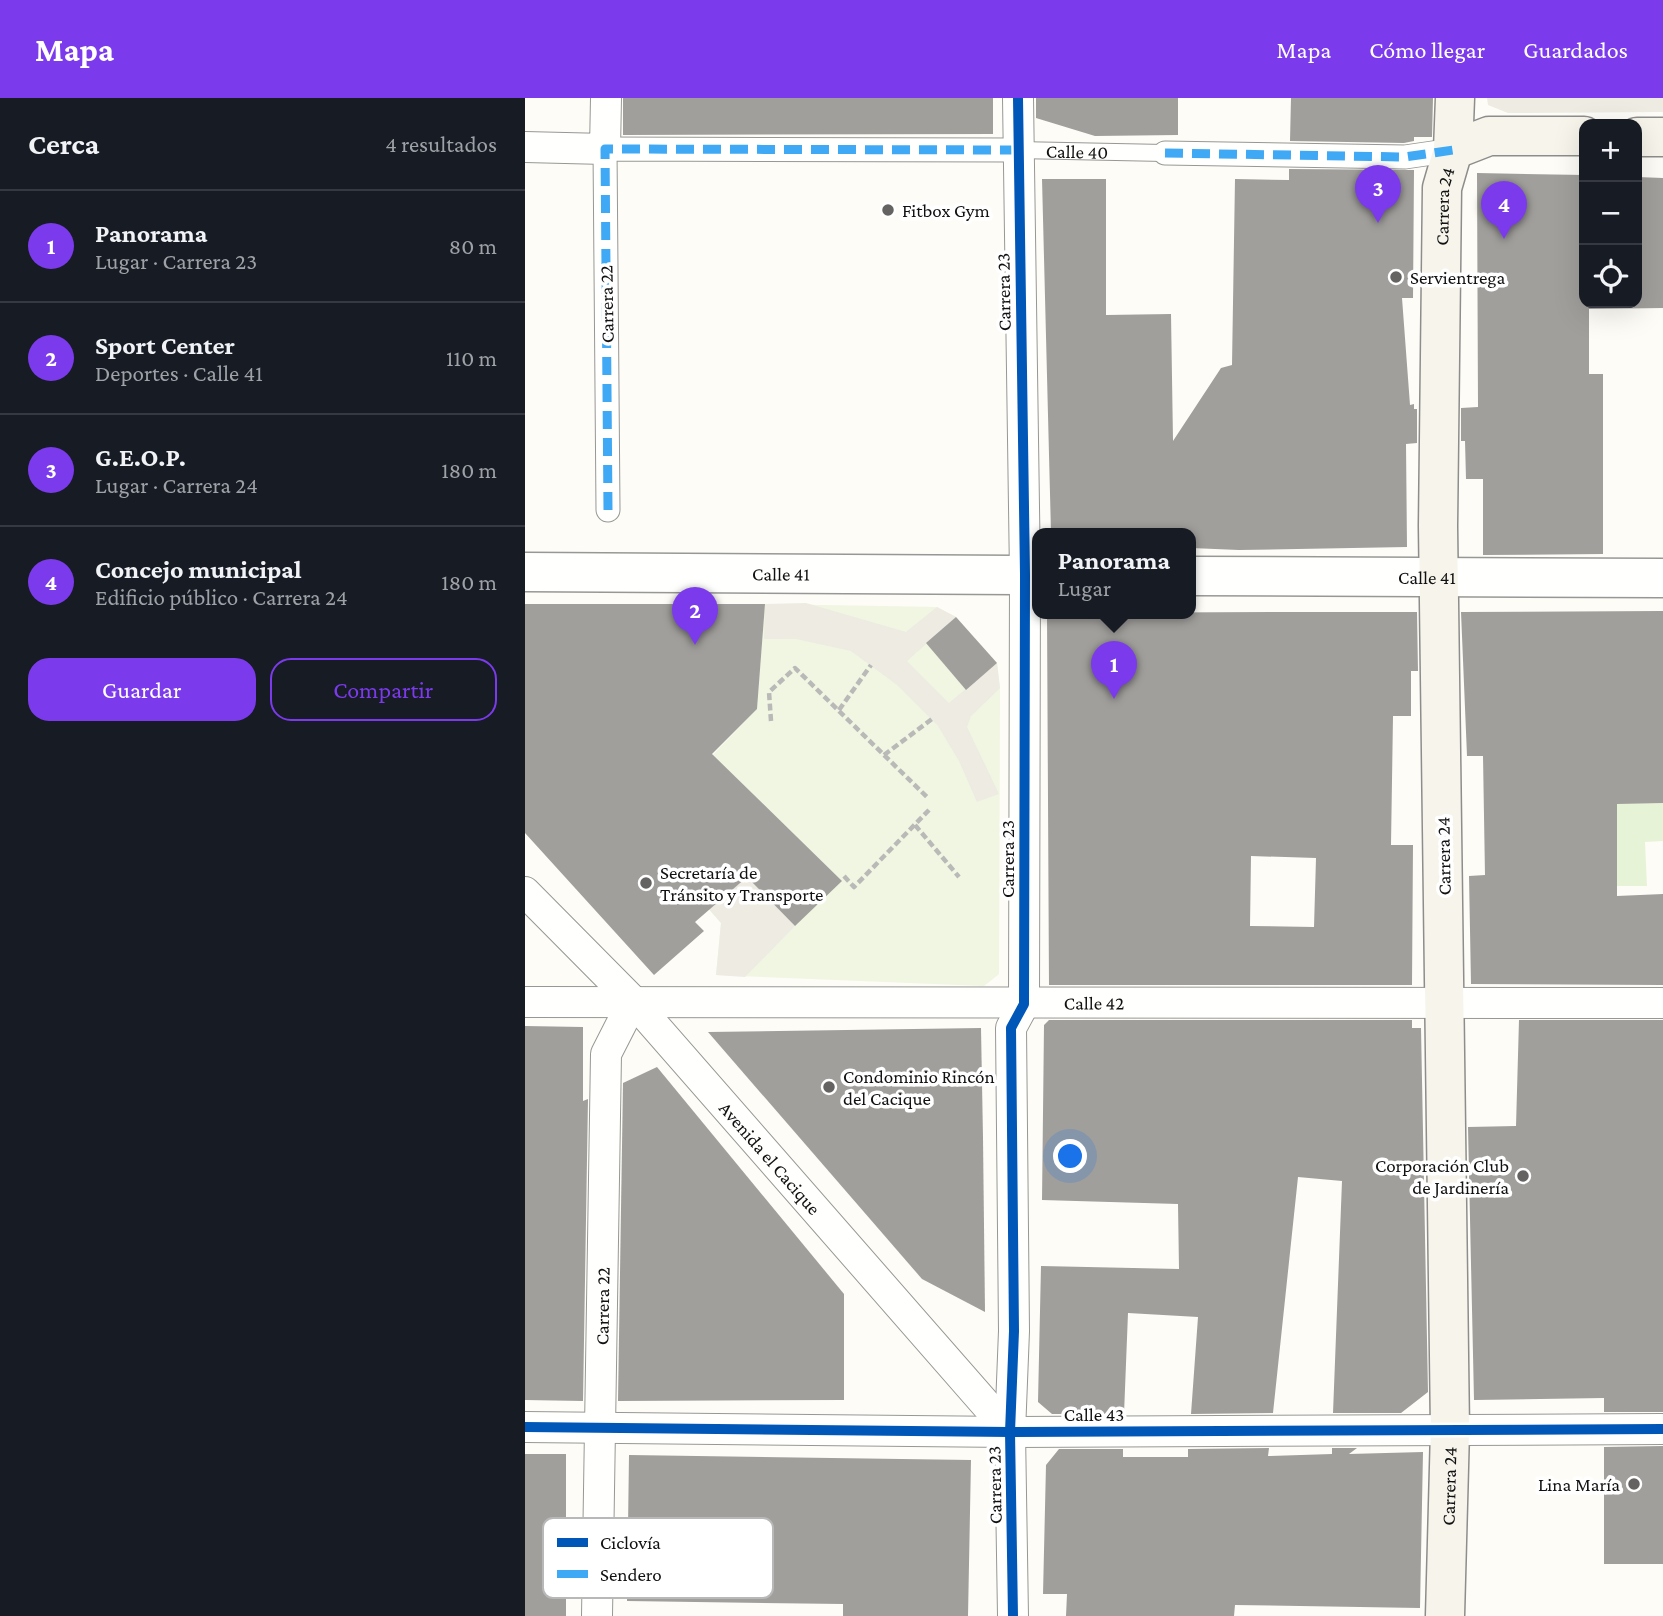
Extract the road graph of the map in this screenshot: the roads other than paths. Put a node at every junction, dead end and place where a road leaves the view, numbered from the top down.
1 (606, 98) edge
2 (1018, 98) edge
3 (1455, 98) edge
4 (1579, 136) edge
5 (1642, 137) edge
6 (1663, 137) edge
7 (525, 146) edge
8 (605, 149) junction
9 (1017, 150) junction
10 (1453, 150) junction
11 (1165, 153) joint
12 (608, 510) dead end
13 (525, 572) edge
14 (1031, 575) edge
15 (1196, 576) edge
16 (1439, 578) junction
17 (1663, 578) edge
18 (525, 892) edge
19 (633, 1001) junction
20 (525, 1002) edge
21 (1445, 1002) junction
22 (1663, 1003) edge
23 (1024, 1004) junction
24 (525, 1427) edge
25 (600, 1427) junction
26 (1663, 1429) edge
27 (1450, 1430) junction
28 (1010, 1432) junction
29 (599, 1518) edge
30 (597, 1598) edge
31 (597, 1616) edge
32 (1013, 1616) edge
33 (1445, 1616) edge

1 - 8 street, Carrera 22
2 - 9 street, Carrera 23
3 - 10 main road, Carrera 24
4 - 10 main road, Calle 40
5 - 6 main road
7 - 8 street, Calle 40
8 - 9 street, Calle 40
8 - 12 street, Carrera 22
9 - 11 lane, Calle 40
9 - 14 street, Carrera 23
10 - 11 street, Calle 40
10 - 16 main road, Carrera 24
13 - 14 street, Calle 41
14 - 23 street, Carrera 23
15 - 16 street, Calle 41
16 - 17 street, Calle 41
16 - 21 main road, Carrera 24
18 - 19 street, Avenida el Cacique
19 - 20 street, Calle 42
19 - 23 street, Calle 42
19 - 25 street, Carrera 22
19 - 28 street, Avenida el Cacique
21 - 22 street, Calle 42
21 - 23 street, Calle 42
21 - 27 main road, Carrera 24
23 - 28 street, Carrera 23
24 - 25 street, Calle 43
25 - 28 street, Calle 43
25 - 29 street, Carrera 22
26 - 27 street, Calle 43
27 - 28 street, Calle 43
27 - 33 main road, Carrera 24
28 - 32 street, Carrera 23
30 - 31 street, Carrera 22

